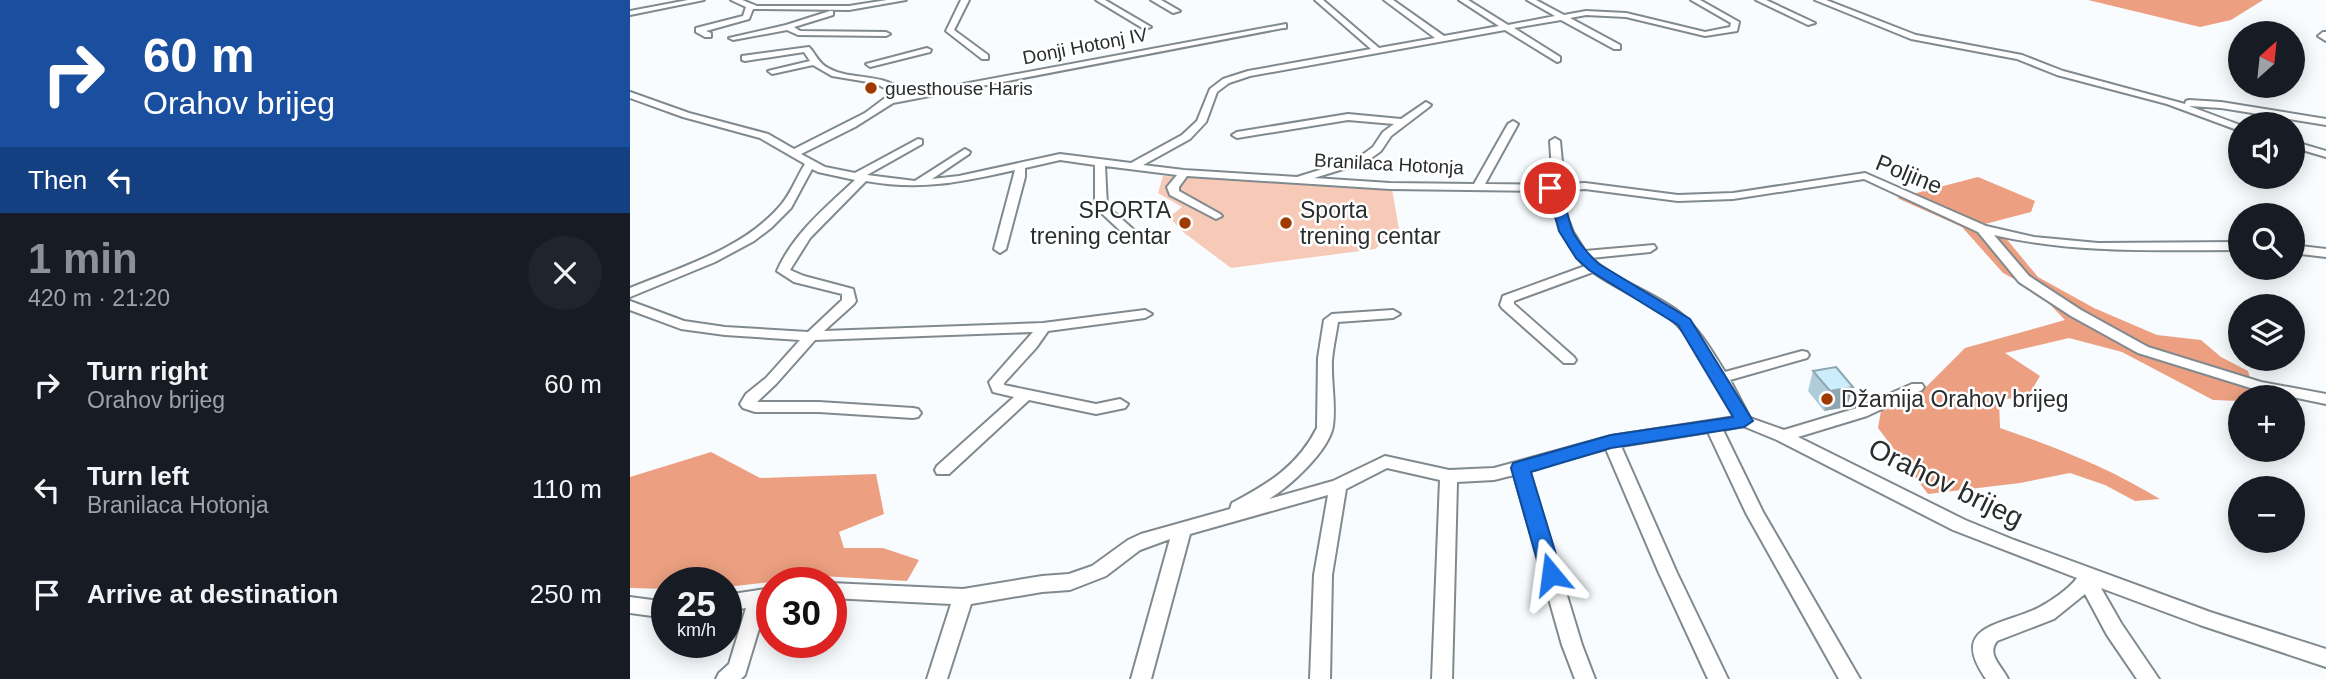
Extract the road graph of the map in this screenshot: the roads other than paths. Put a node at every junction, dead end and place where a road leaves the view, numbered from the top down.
1 (699, 0) edge
2 (735, 0) edge
3 (814, 0) edge
4 (902, 0) edge
5 (965, 0) edge
6 (1100, 0) edge
7 (1155, 0) edge
8 (1319, 0) edge
9 (1388, 0) edge
10 (1463, 0) edge
11 (1531, 0) edge
12 (1695, 0) edge
13 (1760, 0) edge
14 (1819, 0) edge
15 (750, 7) junction
16 (790, 8) junction
17 (849, 8) junction
18 (1176, 11) dead end
19 (630, 13) edge
20 (1562, 17) junction
21 (1811, 23) dead end
22 (1283, 26) dead end
23 (788, 27) junction
24 (1147, 27) dead end
25 (1507, 27) junction
26 (886, 34) dead end
27 (708, 35) dead end
28 (733, 38) dead end
29 (1441, 38) junction
30 (1617, 47) dead end
31 (927, 50) dead end
32 (1377, 50) junction
33 (862, 52) dead end
34 (985, 57) dead end
35 (745, 58) dead end
36 (1557, 59) dead end
37 (813, 63) junction
38 (870, 64) junction
39 (772, 71) dead end
40 (879, 80) junction
41 (630, 95) edge
42 (893, 100) junction
43 (2178, 104) junction
44 (1426, 105) dead end
45 (1401, 122) junction
46 (2326, 122) edge
47 (2228, 123) edge
48 (1513, 124) dead end
49 (1237, 135) dead end
50 (1555, 141) dead end
51 (918, 142) dead end
52 (2305, 148) edge
53 (965, 152) dead end
54 (794, 153) junction
55 (2326, 154) edge
56 (1100, 162) junction
57 (810, 164) junction
58 (1020, 165) junction
59 (1131, 167) junction
60 (1184, 173) junction
61 (859, 178) junction
62 (1300, 179) junction
63 (918, 184) junction
64 (1477, 188) junction
65 (1555, 188) junction
66 (1216, 216) dead end
67 (1982, 229) junction
68 (1130, 233) dead end
69 (2228, 246) edge
70 (1650, 248) dead end
71 (1000, 249) dead end
72 (2305, 251) edge
73 (2326, 253) edge
74 (1581, 255) junction
75 (1594, 267) junction
76 (630, 293) edge
77 (630, 305) edge
78 (1146, 314) dead end
79 (1394, 314) dead end
80 (1043, 327) junction
81 (811, 337) junction
82 (1802, 355) dead end
83 (1569, 360) dead end
84 (1720, 378) junction
85 (1917, 387) dead end
86 (1027, 394) junction
87 (2326, 399) edge
88 (1120, 404) dead end
89 (914, 413) dead end
90 (1744, 421) junction
91 (1714, 427) junction
92 (1783, 436) junction
93 (1611, 442) junction
94 (1520, 468) junction
95 (943, 470) dead end
96 (1449, 477) junction
97 (1338, 486) junction
98 (1223, 519) junction
99 (1182, 530) junction
100 (2087, 575) junction
101 (847, 591) edge
102 (963, 597) junction
103 (630, 605) edge
104 (651, 608) edge
105 (756, 621) edge
106 (2326, 658) edge
107 (726, 679) edge
108 (937, 679) edge
109 (1140, 679) edge
110 (1320, 679) edge
111 (1443, 679) edge
112 (1585, 679) edge
113 (1718, 679) edge
114 (1850, 679) edge
115 (1998, 679) edge
116 (2149, 679) edge

1 - 19 street
2 - 15 street
3 - 16 street
4 - 17 street
5 - 34 street
6 - 24 street
7 - 18 street
8 - 32 street
9 - 29 street
10 - 25 street
11 - 20 street
12 - 20 street
13 - 21 street
14 - 43 street
15 - 16 street
15 - 27 street
16 - 17 street
17 - 23 street
20 - 25 street
20 - 30 street
22 - 42 street, Donji Hotonj IV
23 - 26 street
23 - 28 street
25 - 29 street
25 - 36 street
29 - 32 street
31 - 38 street
32 - 59 street
33 - 38 street
35 - 37 street
37 - 39 street
37 - 40 street
38 - 40 street
40 - 42 street
41 - 54 street, Branilaca Hotonja
42 - 54 street, Donji Hotonj IV
43 - 46 street
43 - 47 street
44 - 45 street, Branilaca Hotonja
45 - 49 street, Branilaca Hotonja
45 - 62 street, Branilaca Hotonja
48 - 64 street, Branilaca Hotonja
50 - 65 street
51 - 61 street
52 - 55 street
53 - 63 street
54 - 57 street, Branilaca Hotonja
56 - 58 street, Branilaca Hotonja
56 - 59 street, Branilaca Hotonja
56 - 68 street
57 - 61 street, Branilaca Hotonja
57 - 76 street
58 - 63 street, Branilaca Hotonja
58 - 71 street
59 - 60 street, Branilaca Hotonja
60 - 62 street, Branilaca Hotonja
60 - 66 street
61 - 63 street, Branilaca Hotonja
61 - 81 street
62 - 64 street, Branilaca Hotonja
64 - 65 street, Branilaca Hotonja
65 - 67 street, Poljine
65 - 74 street
67 - 69 street, Poljine
67 - 87 street
70 - 74 street
72 - 73 street
74 - 75 street
75 - 83 street
75 - 84 street
77 - 81 street
78 - 80 street
79 - 98 street
80 - 81 street
80 - 86 street
81 - 89 street
82 - 84 street
84 - 90 street
85 - 92 street, Orahov brijeg
86 - 88 street
86 - 95 street
90 - 91 street
90 - 92 street, Orahov brijeg
91 - 93 street
91 - 114 street
92 - 100 street, Orahov brijeg
93 - 94 street
93 - 113 street
94 - 96 street
94 - 112 street
96 - 97 street
96 - 111 street
97 - 98 street
97 - 110 street
98 - 99 street
99 - 102 street
99 - 109 street
100 - 106 street, Orahov brijeg
100 - 115 street
100 - 116 street
101 - 102 street
102 - 108 street
103 - 104 street
105 - 107 street

